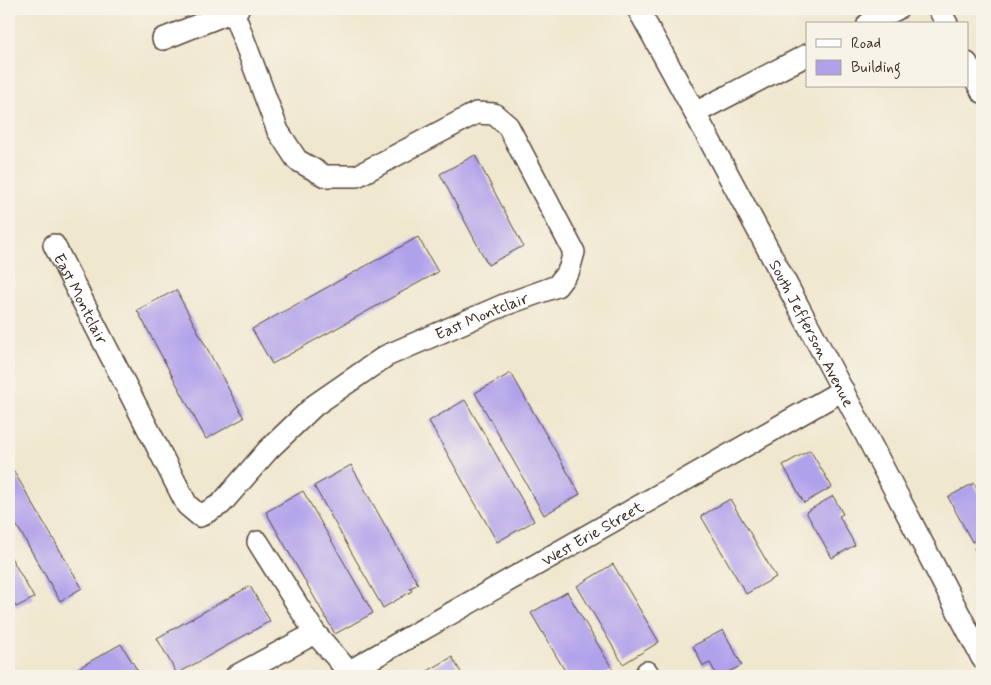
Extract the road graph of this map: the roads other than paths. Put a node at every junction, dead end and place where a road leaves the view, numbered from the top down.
1 (638, 9) edge
2 (897, 9) edge
3 (939, 9) edge
4 (236, 10) edge
5 (872, 22) edge
6 (946, 22) edge
7 (163, 38) dead end
8 (806, 56) edge
9 (968, 65) edge
10 (982, 92) edge
11 (695, 112) junction
12 (54, 245) dead end
13 (843, 390) junction
14 (258, 542) dead end
15 (315, 633) junction
16 (982, 658) edge
17 (347, 675) edge
18 (236, 676) edge

1 - 11 street, South Jefferson Avenue
2 - 5 street
3 - 6 street
4 - 7 street
4 - 12 street, East Montclair
8 - 11 street
9 - 10 street
11 - 13 street, South Jefferson Avenue
13 - 16 street, South Jefferson Avenue
13 - 17 street, West Erie Street
14 - 15 street
15 - 17 street
15 - 18 street

